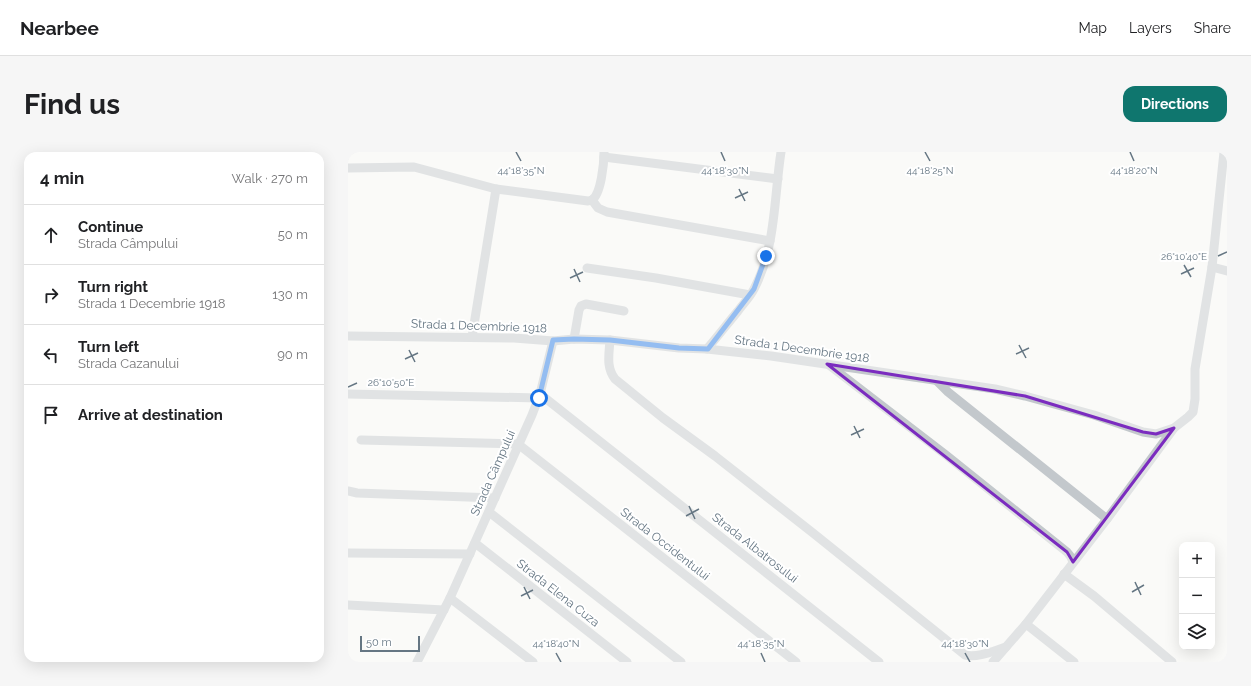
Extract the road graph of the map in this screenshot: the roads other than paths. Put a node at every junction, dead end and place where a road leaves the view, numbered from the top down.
1 (781, 152) edge
2 (604, 154) edge
3 (1225, 158) edge
4 (348, 168) edge
5 (778, 179) junction
6 (496, 189) junction
7 (592, 200) junction
8 (770, 241) junction
9 (1212, 267) junction
10 (587, 268) dead end
11 (1227, 271) edge
12 (750, 295) junction
13 (624, 311) dead end
14 (348, 336) edge
15 (472, 338) junction
16 (574, 339) junction
17 (553, 340) junction
18 (610, 340) junction
19 (708, 349) junction
20 (827, 364) junction
21 (936, 380) junction
22 (348, 394) edge
23 (540, 396) junction
24 (1174, 428) junction
25 (361, 440) dead end
26 (518, 444) junction
27 (348, 491) edge
28 (494, 498) junction
29 (489, 512) junction
30 (1107, 519) junction
31 (475, 543) junction
32 (348, 553) edge
33 (470, 554) junction
34 (1073, 562) junction
35 (1064, 574) junction
36 (450, 598) junction
37 (348, 605) edge
38 (444, 610) junction
39 (1026, 624) junction
40 (1006, 647) junction
41 (417, 662) edge
42 (533, 662) edge
43 (627, 662) edge
44 (681, 662) edge
45 (796, 662) edge
46 (878, 662) edge
47 (994, 662) edge
48 (1074, 662) edge
49 (1172, 662) edge

1 - 5 street
2 - 5 street
2 - 7 street
3 - 9 street
4 - 6 street
5 - 8 street
6 - 7 street
6 - 15 street
7 - 8 street
8 - 12 street
9 - 11 street
9 - 24 street
10 - 12 street
12 - 19 street
13 - 16 street
14 - 15 street, Strada 1 Decembrie 1918
15 - 17 street, Strada 1 Decembrie 1918
16 - 17 street, Strada 1 Decembrie 1918
16 - 18 street, Strada 1 Decembrie 1918
17 - 23 street, Strada Câmpului
18 - 19 street, Strada 1 Decembrie 1918
18 - 40 street
19 - 20 street, Strada 1 Decembrie 1918
20 - 21 street, Strada 1 Decembrie 1918
20 - 34 street
21 - 24 street, Strada 1 Decembrie 1918
21 - 30 street
22 - 23 street
23 - 26 street, Strada Câmpului
23 - 46 street, Strada Albatrosului
24 - 30 street
25 - 26 street
26 - 28 street, Strada Câmpului
26 - 45 street, Strada Occidentului
27 - 28 street
28 - 29 street, Strada Câmpului
29 - 31 street, Strada Câmpului
29 - 44 street
30 - 34 street
31 - 33 street, Strada Câmpului
31 - 43 street, Strada Elena Cuza
32 - 33 street
33 - 36 street, Strada Câmpului
34 - 35 street
35 - 39 street
35 - 49 street
36 - 38 street, Strada Câmpului
36 - 42 street
37 - 38 street
38 - 41 street, Strada Câmpului
39 - 40 street
39 - 48 street
40 - 47 street

